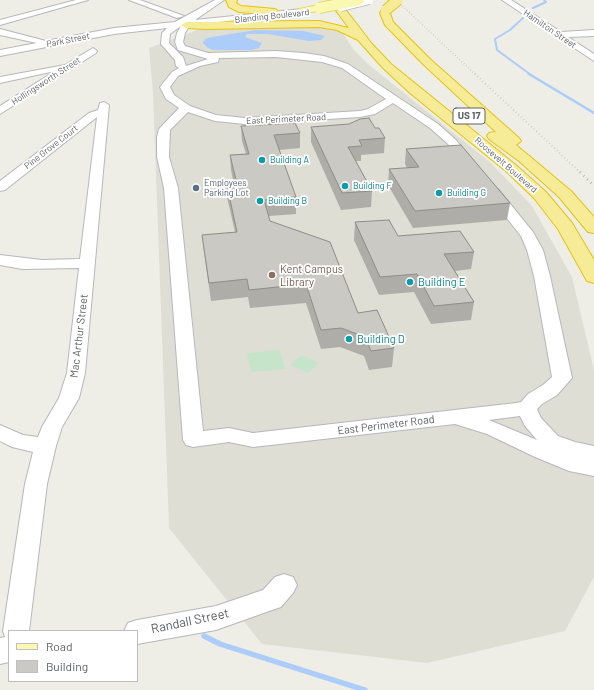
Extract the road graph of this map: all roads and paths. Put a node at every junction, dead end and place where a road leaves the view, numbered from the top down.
1 (84, 0) edge
2 (132, 0) edge
3 (220, 0) edge
4 (232, 0) edge
5 (333, 0) edge
6 (359, 0) edge
7 (370, 0) edge
8 (398, 0) edge
9 (506, 0) edge
10 (198, 2) dead end
11 (321, 6) edge
12 (345, 6) edge
13 (206, 7) junction
14 (302, 11) junction
15 (0, 23) edge
16 (181, 24) junction
17 (114, 31) junction
18 (0, 32) edge
19 (594, 33) edge
20 (559, 35) junction
21 (80, 38) junction
22 (143, 38) dead end
23 (361, 38) junction
24 (154, 39) dead end
25 (48, 44) junction
26 (165, 44) junction
27 (582, 50) junction
28 (594, 50) edge
29 (93, 51) dead end
30 (0, 53) edge
31 (246, 55) junction
32 (594, 58) edge
33 (68, 66) junction
34 (181, 71) junction
35 (0, 80) edge
36 (389, 101) junction
37 (449, 101) dead end
38 (104, 108) joint
39 (186, 108) junction
40 (0, 111) edge
41 (252, 111) dead end
42 (461, 111) dead end
43 (0, 186) edge
44 (565, 194) junction
45 (594, 228) edge
46 (0, 260) edge
47 (87, 263) junction
48 (594, 277) edge
49 (527, 408) junction
50 (454, 417) junction
51 (0, 432) edge
52 (45, 446) junction
53 (594, 454) edge
54 (594, 468) edge
55 (284, 585) dead end
56 (16, 630) edge
57 (138, 632) edge

1 - 15 street
2 - 16 street
3 - 13 street
4 - 14 highway
5 - 12 highway, Roosevelt Boulevard / US 17
6 - 11 main road, Blanding Boulevard, bridge
7 - 11 street, Blanding Boulevard, bridge
8 - 44 highway, bridge
9 - 20 street, Hamilton Street
10 - 13 street
11 - 12 highway
11 - 14 main road, Blanding Boulevard
11 - 16 street, Blanding Boulevard
12 - 23 highway, Roosevelt Boulevard / US 17
12 - 37 highway, Roosevelt Boulevard / US 17
13 - 16 street
14 - 16 street, Blanding Boulevard
16 - 17 street
16 - 17 street, Park Street
16 - 23 highway
16 - 26 street
16 - 31 street
17 - 21 street, Park Street
18 - 25 street
19 - 20 street
20 - 27 street, Hamilton Street
21 - 22 street
21 - 25 street, Park Street
23 - 48 highway, Roosevelt Boulevard / US 17
24 - 26 street
25 - 30 street, Park Street
26 - 34 street
27 - 28 street
27 - 32 street, Hamilton Street
29 - 33 street, Hollingsworth Street
31 - 34 street
31 - 36 street
33 - 35 street
33 - 40 street, Hollingsworth Street
34 - 39 street, East Perimeter Road
36 - 39 street, East Perimeter Road
36 - 41 street, East Perimeter Road
36 - 49 street
38 - 43 street, Pine Grove Court
38 - 47 street, Mac Arthur Street
39 - 50 street, East Perimeter Road
42 - 44 highway, Roosevelt Boulevard / US 17
44 - 45 highway, Roosevelt Boulevard / US 17
46 - 47 street
47 - 52 street, Mac Arthur Street
49 - 50 street, East Perimeter Road
49 - 53 street
50 - 54 street
51 - 52 street
52 - 56 street, Mac Arthur Street
55 - 57 street, Randall Street

